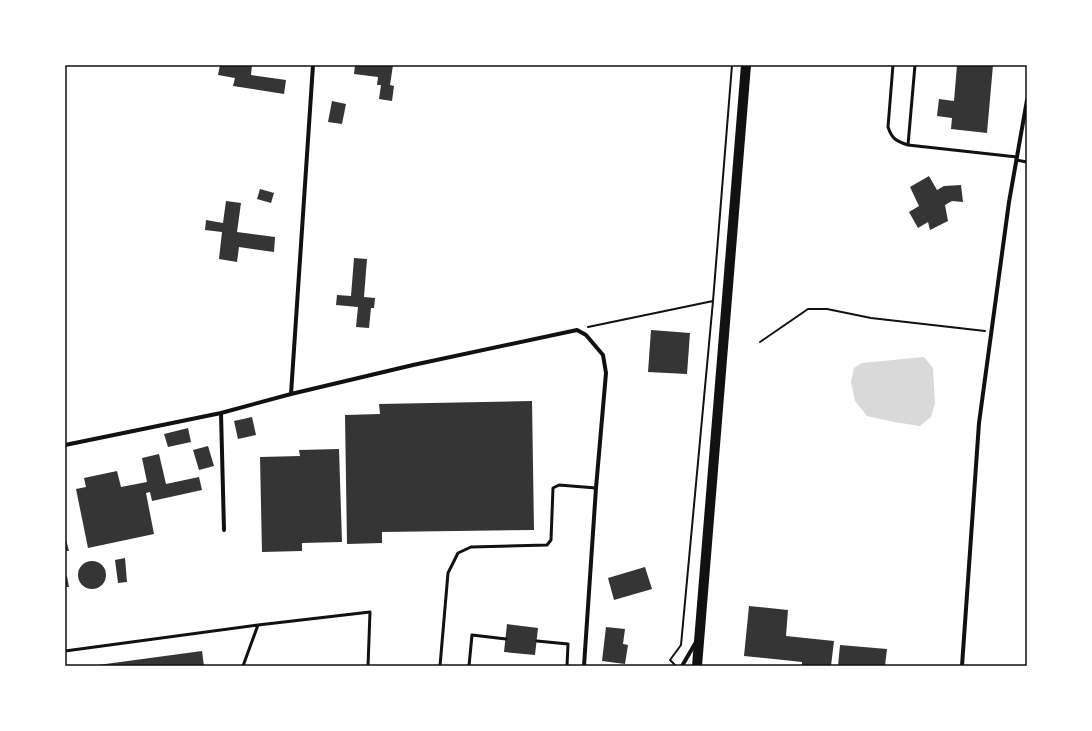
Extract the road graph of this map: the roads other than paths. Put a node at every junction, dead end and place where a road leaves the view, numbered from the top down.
1 (313, 65) edge
2 (746, 65) edge
3 (893, 65) edge
4 (915, 65) edge
5 (1027, 100) edge
6 (908, 145) junction
7 (1017, 158) junction
8 (1027, 162) edge
9 (291, 394) junction
10 (221, 413) junction
11 (65, 445) edge
12 (596, 488) junction
13 (224, 530) dead end
14 (258, 625) junction
15 (699, 636) junction
16 (506, 639) dead end
17 (537, 641) dead end
18 (65, 651) edge
19 (243, 666) edge
20 (368, 666) edge
21 (440, 666) edge
22 (469, 666) edge
23 (567, 666) edge
24 (584, 666) edge
25 (682, 666) edge
26 (697, 666) edge
27 (962, 666) edge

1 - 9 street
2 - 15 main road
3 - 6 lane
4 - 6 lane
5 - 7 street
6 - 7 lane
7 - 8 lane
7 - 27 street
9 - 10 street
9 - 12 street
10 - 11 street
10 - 13 street
12 - 21 lane
12 - 24 street
14 - 18 lane
14 - 19 lane
14 - 20 lane
15 - 25 street
15 - 26 main road
16 - 22 lane
17 - 23 lane

